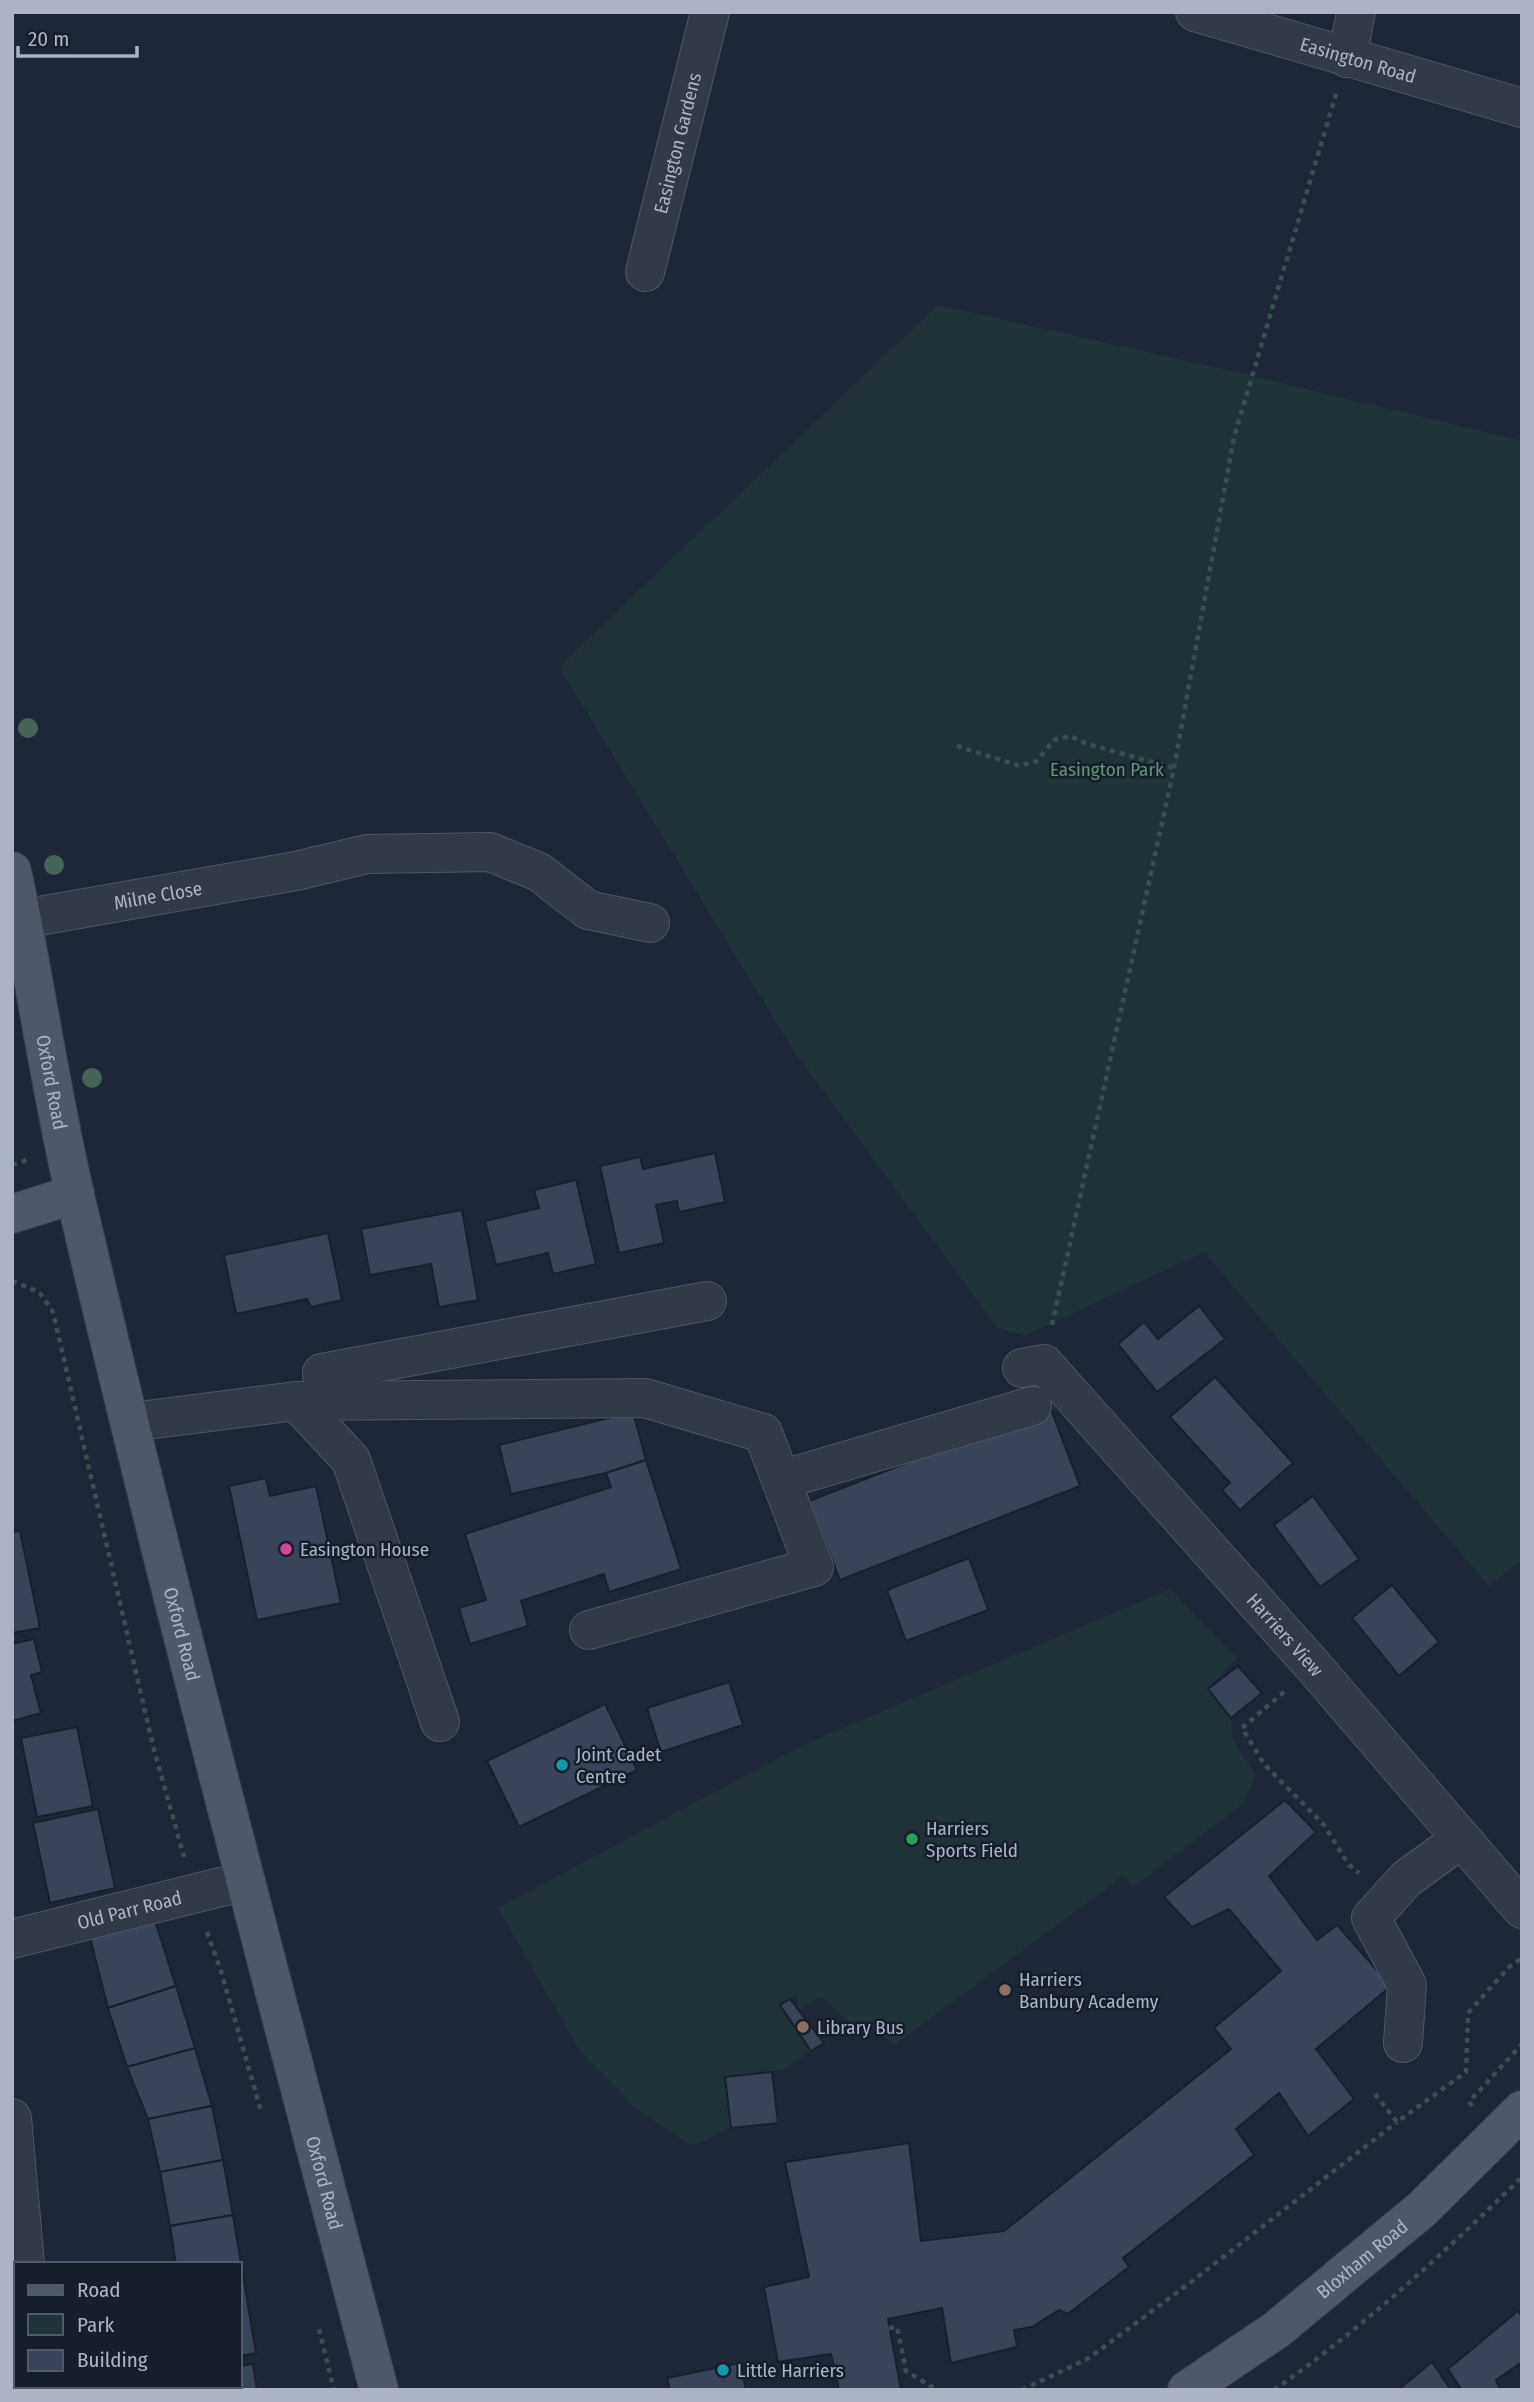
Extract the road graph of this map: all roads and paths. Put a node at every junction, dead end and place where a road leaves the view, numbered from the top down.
1 (710, 12) edge
2 (1195, 12) edge
3 (1356, 12) edge
4 (1347, 58) junction
5 (1522, 108) edge
6 (645, 272) dead end
7 (957, 746) dead end
8 (1174, 768) junction
9 (12, 871) edge
10 (22, 919) junction
11 (650, 923) dead end
12 (75, 1194) junction
13 (12, 1214) edge
14 (12, 1281) edge
15 (707, 1301) dead end
16 (1033, 1366) joint
17 (311, 1400) junction
18 (1032, 1406) dead end
19 (131, 1422) junction
20 (781, 1480) junction
21 (589, 1630) dead end
22 (1314, 1667) junction
23 (440, 1722) dead end
24 (1461, 1839) junction
25 (245, 1881) junction
26 (194, 1894) junction
27 (1388, 1899) junction
28 (1522, 1909) edge
29 (12, 1939) edge
30 (1522, 1958) edge
31 (1403, 2043) dead end
32 (1375, 2094) dead end
33 (1522, 2110) edge
34 (12, 2118) edge
35 (1397, 2122) junction
36 (265, 2123) dead end
37 (1522, 2177) edge
38 (25, 2262) edge
39 (315, 2316) dead end
40 (889, 2328) dead end
41 (334, 2390) edge
42 (379, 2390) edge
43 (937, 2390) edge
44 (1022, 2390) edge
45 (1187, 2390) edge
46 (1274, 2390) edge

1 - 6 street, Easington Gardens
2 - 4 street, Easington Road
3 - 4 street
4 - 5 street, Easington Road
4 - 8 path
7 - 8 path
8 - 16 path
9 - 10 main road, Oxford Road
10 - 11 street, Milne Close
10 - 12 main road, Oxford Road
12 - 13 main road
12 - 19 main road, Oxford Road
14 - 26 path
15 - 17 street
16 - 22 street, Harriers View
17 - 19 street
17 - 20 street
17 - 23 street
18 - 20 street
19 - 25 main road, Oxford Road
20 - 21 street
22 - 24 street, Harriers View
22 - 27 path
24 - 27 street
24 - 28 street, Harriers View
25 - 26 street, Old Parr Road
25 - 42 main road, Oxford Road
26 - 29 street, Old Parr Road
26 - 36 path
27 - 31 street
30 - 35 path
32 - 35 path
33 - 45 main road, Bloxham Road
34 - 38 street
35 - 44 path
37 - 46 path
39 - 41 path
40 - 43 path

